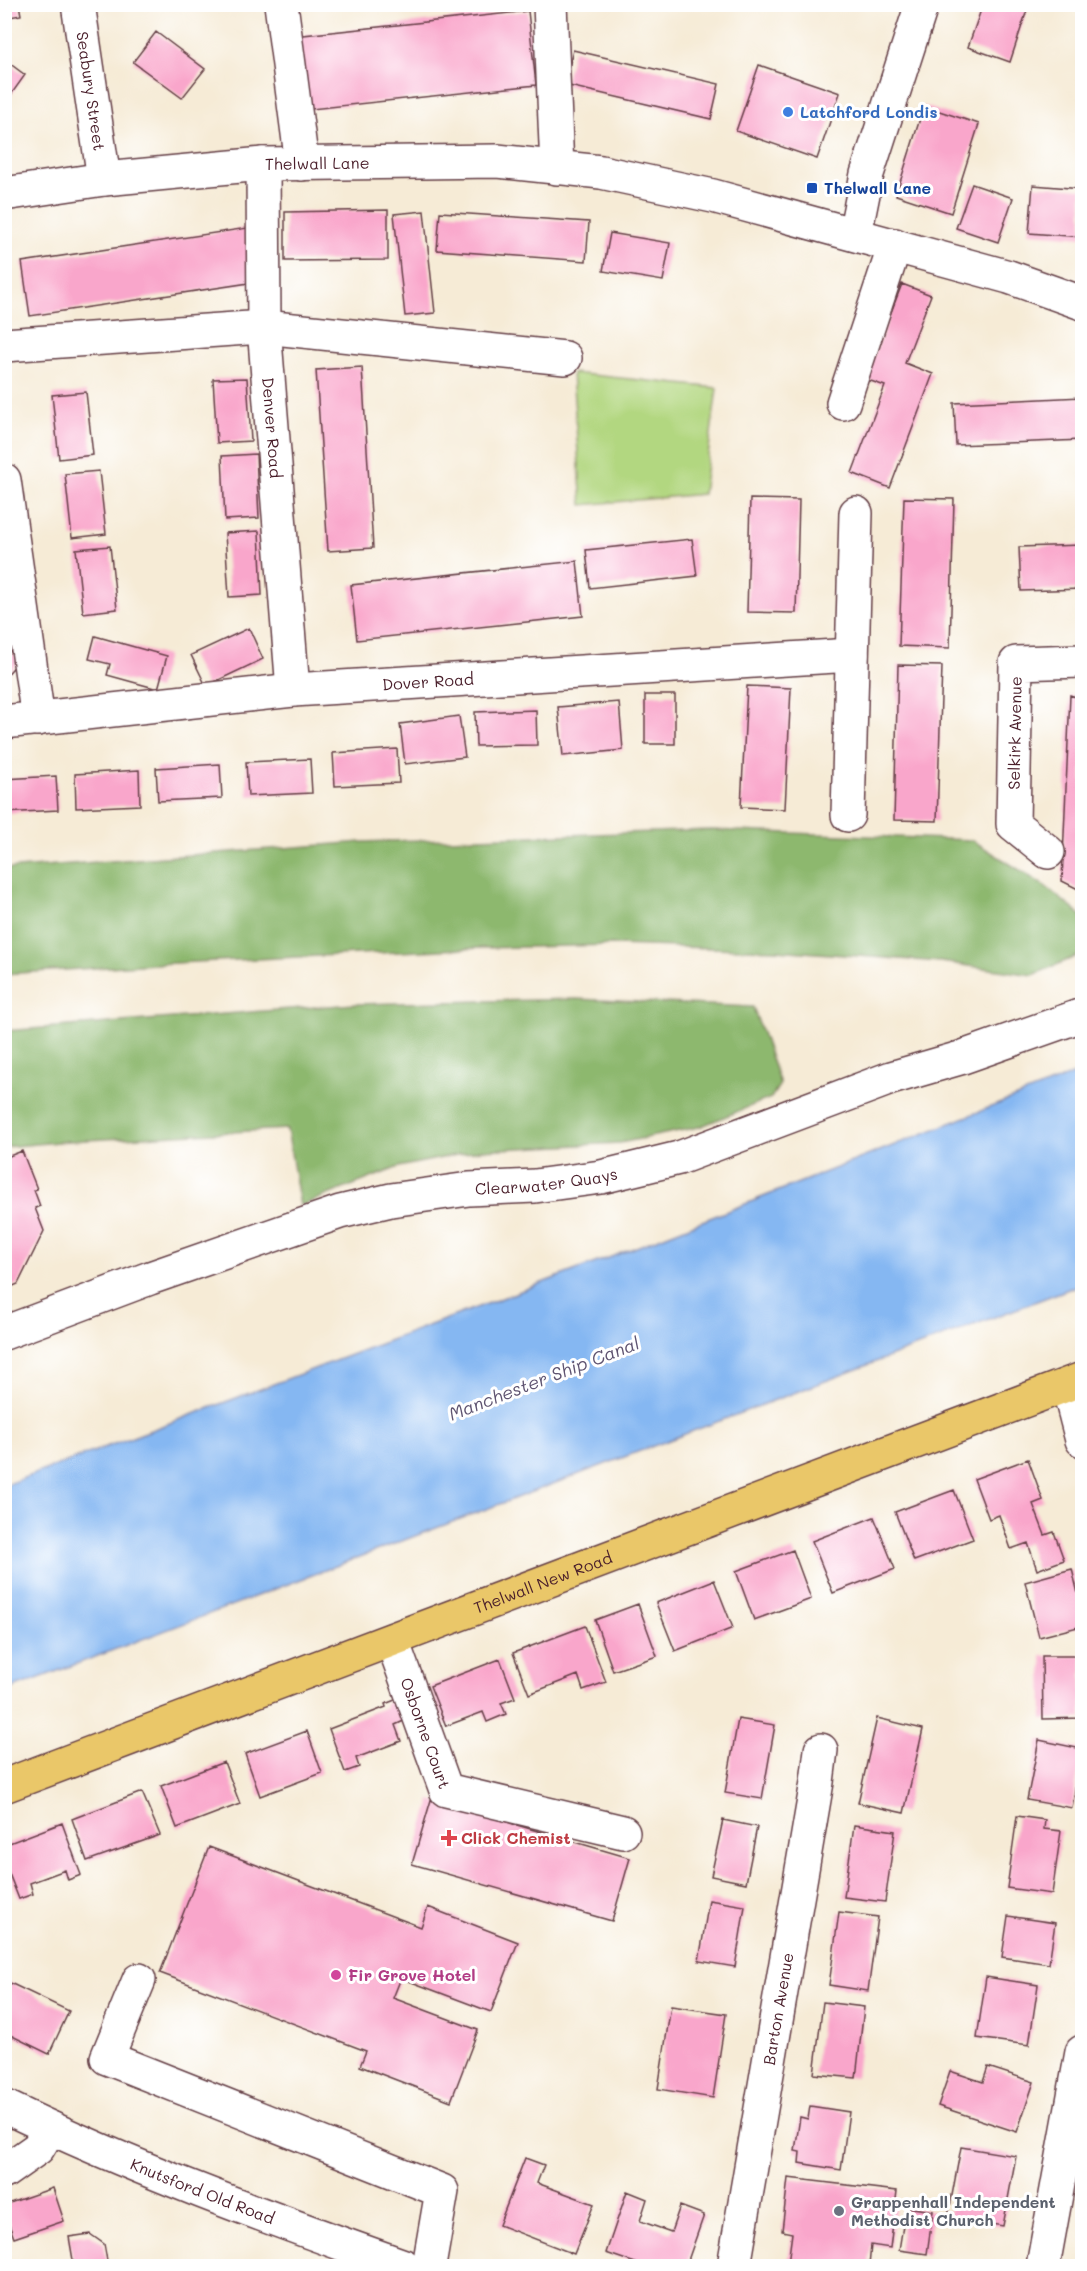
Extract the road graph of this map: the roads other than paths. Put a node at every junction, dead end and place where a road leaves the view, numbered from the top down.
1 (78, 4) edge
2 (281, 4) edge
3 (550, 4) edge
4 (922, 4) edge
5 (264, 164) junction
6 (302, 164) junction
7 (557, 168) junction
8 (104, 179) junction
9 (4, 194) edge
10 (855, 234) junction
11 (895, 245) junction
12 (1083, 303) edge
13 (264, 327) junction
14 (4, 345) edge
15 (564, 358) dead end
16 (843, 404) dead end
17 (4, 480) edge
18 (856, 513) dead end
19 (852, 655) junction
20 (1083, 661) edge
21 (293, 690) junction
22 (38, 719) junction
23 (4, 722) edge
24 (848, 815) dead end
25 (1048, 852) dead end
26 (1083, 1016) edge
27 (4, 1333) edge
28 (1075, 1383) edge
29 (1083, 1440) edge
30 (392, 1640) junction
31 (821, 1750) dead end
32 (4, 1786) edge
33 (623, 1832) dead end
34 (139, 1980) dead end
35 (1083, 2052) edge
36 (4, 2106) edge
37 (50, 2128) junction
38 (4, 2172) edge
39 (404, 2266) edge
40 (429, 2266) edge
41 (734, 2266) edge
42 (1043, 2266) edge

1 - 8 street, Seabury Street
2 - 6 street
3 - 7 street
4 - 10 street
5 - 6 street, Thelwall Lane
5 - 8 street, Thelwall Lane
5 - 13 street, Denver Road
6 - 7 street, Thelwall Lane
7 - 10 street, Thelwall Lane
8 - 9 street, Thelwall Lane
10 - 11 street, Thelwall Lane
11 - 12 street, Thelwall Lane
11 - 16 street
13 - 14 street
13 - 15 street
13 - 21 street, Denver Road
17 - 22 street
18 - 19 street
19 - 21 street, Dover Road
19 - 24 street
20 - 25 street, Selkirk Avenue
21 - 22 street, Dover Road
22 - 23 street, Dover Road
26 - 27 street, Clearwater Quays
28 - 29 street
28 - 30 main road, Thelwall New Road
30 - 32 main road, Thelwall New Road
30 - 33 street, Osborne Court
31 - 41 street, Barton Avenue
34 - 40 street
35 - 42 street
36 - 37 street, Knutsford Old Road
37 - 38 street
37 - 39 street, Knutsford Old Road

